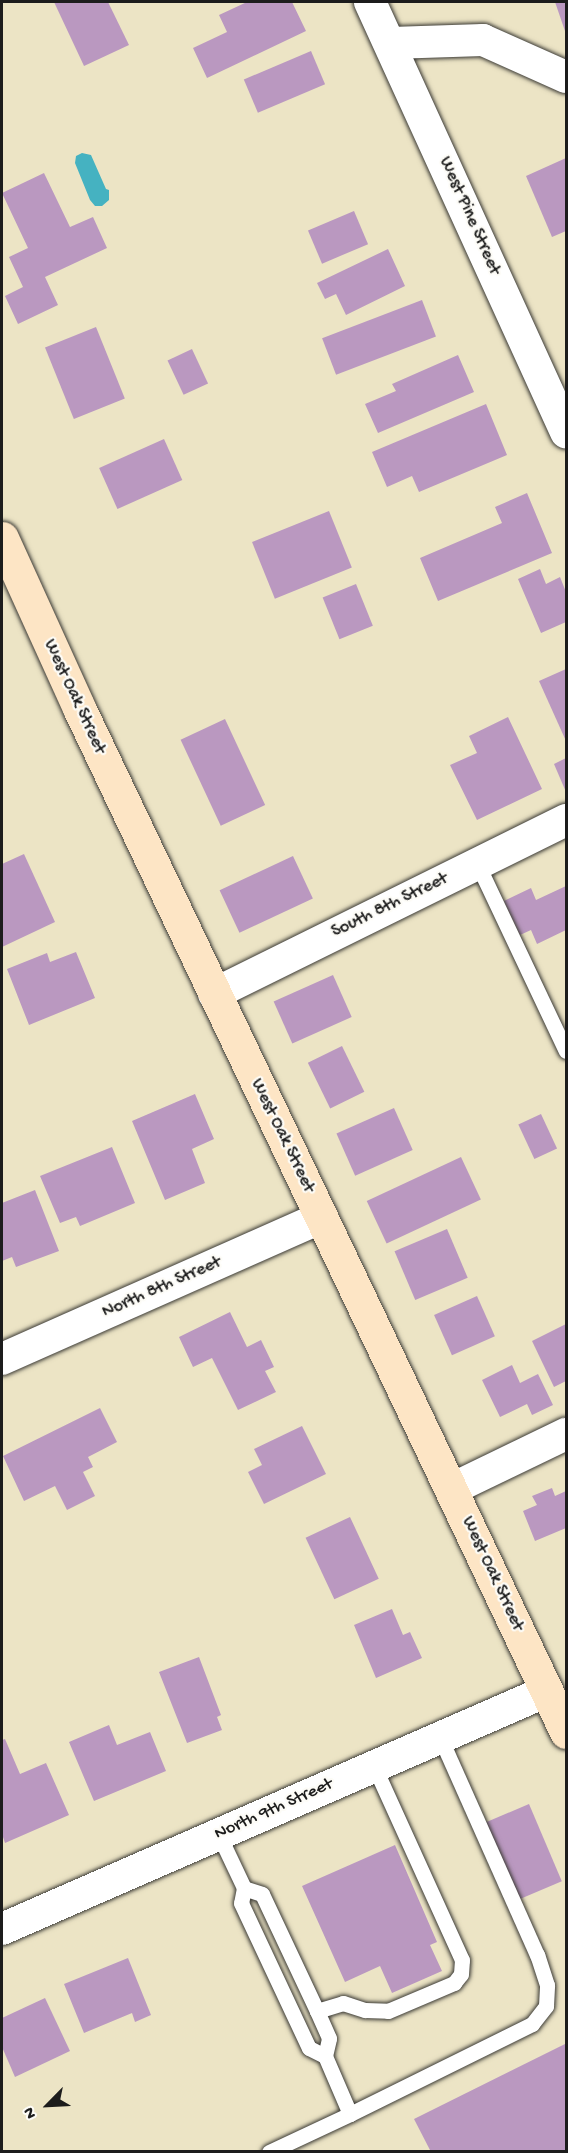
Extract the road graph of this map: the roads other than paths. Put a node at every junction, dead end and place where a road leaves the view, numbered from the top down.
1 (370, 2) edge
2 (391, 43) junction
3 (567, 77) edge
4 (567, 432) edge
5 (2, 538) edge
6 (567, 820) edge
7 (477, 863) junction
8 (214, 994) junction
9 (567, 1051) edge
10 (321, 1218) junction
11 (2, 1359) edge
12 (567, 1434) edge
13 (452, 1489) junction
14 (547, 1691) junction
15 (567, 1732) edge
16 (440, 1737) junction
17 (374, 1766) junction
18 (219, 1835) junction
19 (244, 1888) junction
20 (2, 1929) edge
21 (317, 2011) junction
22 (325, 2056) junction
23 (350, 2114) junction
24 (273, 2151) edge

1 - 2 street, West Pine Street
2 - 3 street
2 - 4 street, West Pine Street
5 - 8 main road, West Oak Street
6 - 7 street, South 8th Street
7 - 8 street, South 8th Street
7 - 9 lane
8 - 10 main road, West Oak Street
10 - 11 street, North 8th Street
10 - 13 main road, West Oak Street
12 - 13 street
13 - 14 main road, West Oak Street
14 - 15 main road, West Oak Street
14 - 16 street, North 9th Street
16 - 17 street, North 9th Street
16 - 23 lane
17 - 18 street, North 9th Street
17 - 21 lane
18 - 19 lane
18 - 20 street, North 9th Street
19 - 21 lane
19 - 22 lane
21 - 22 lane
22 - 23 lane
23 - 24 lane

